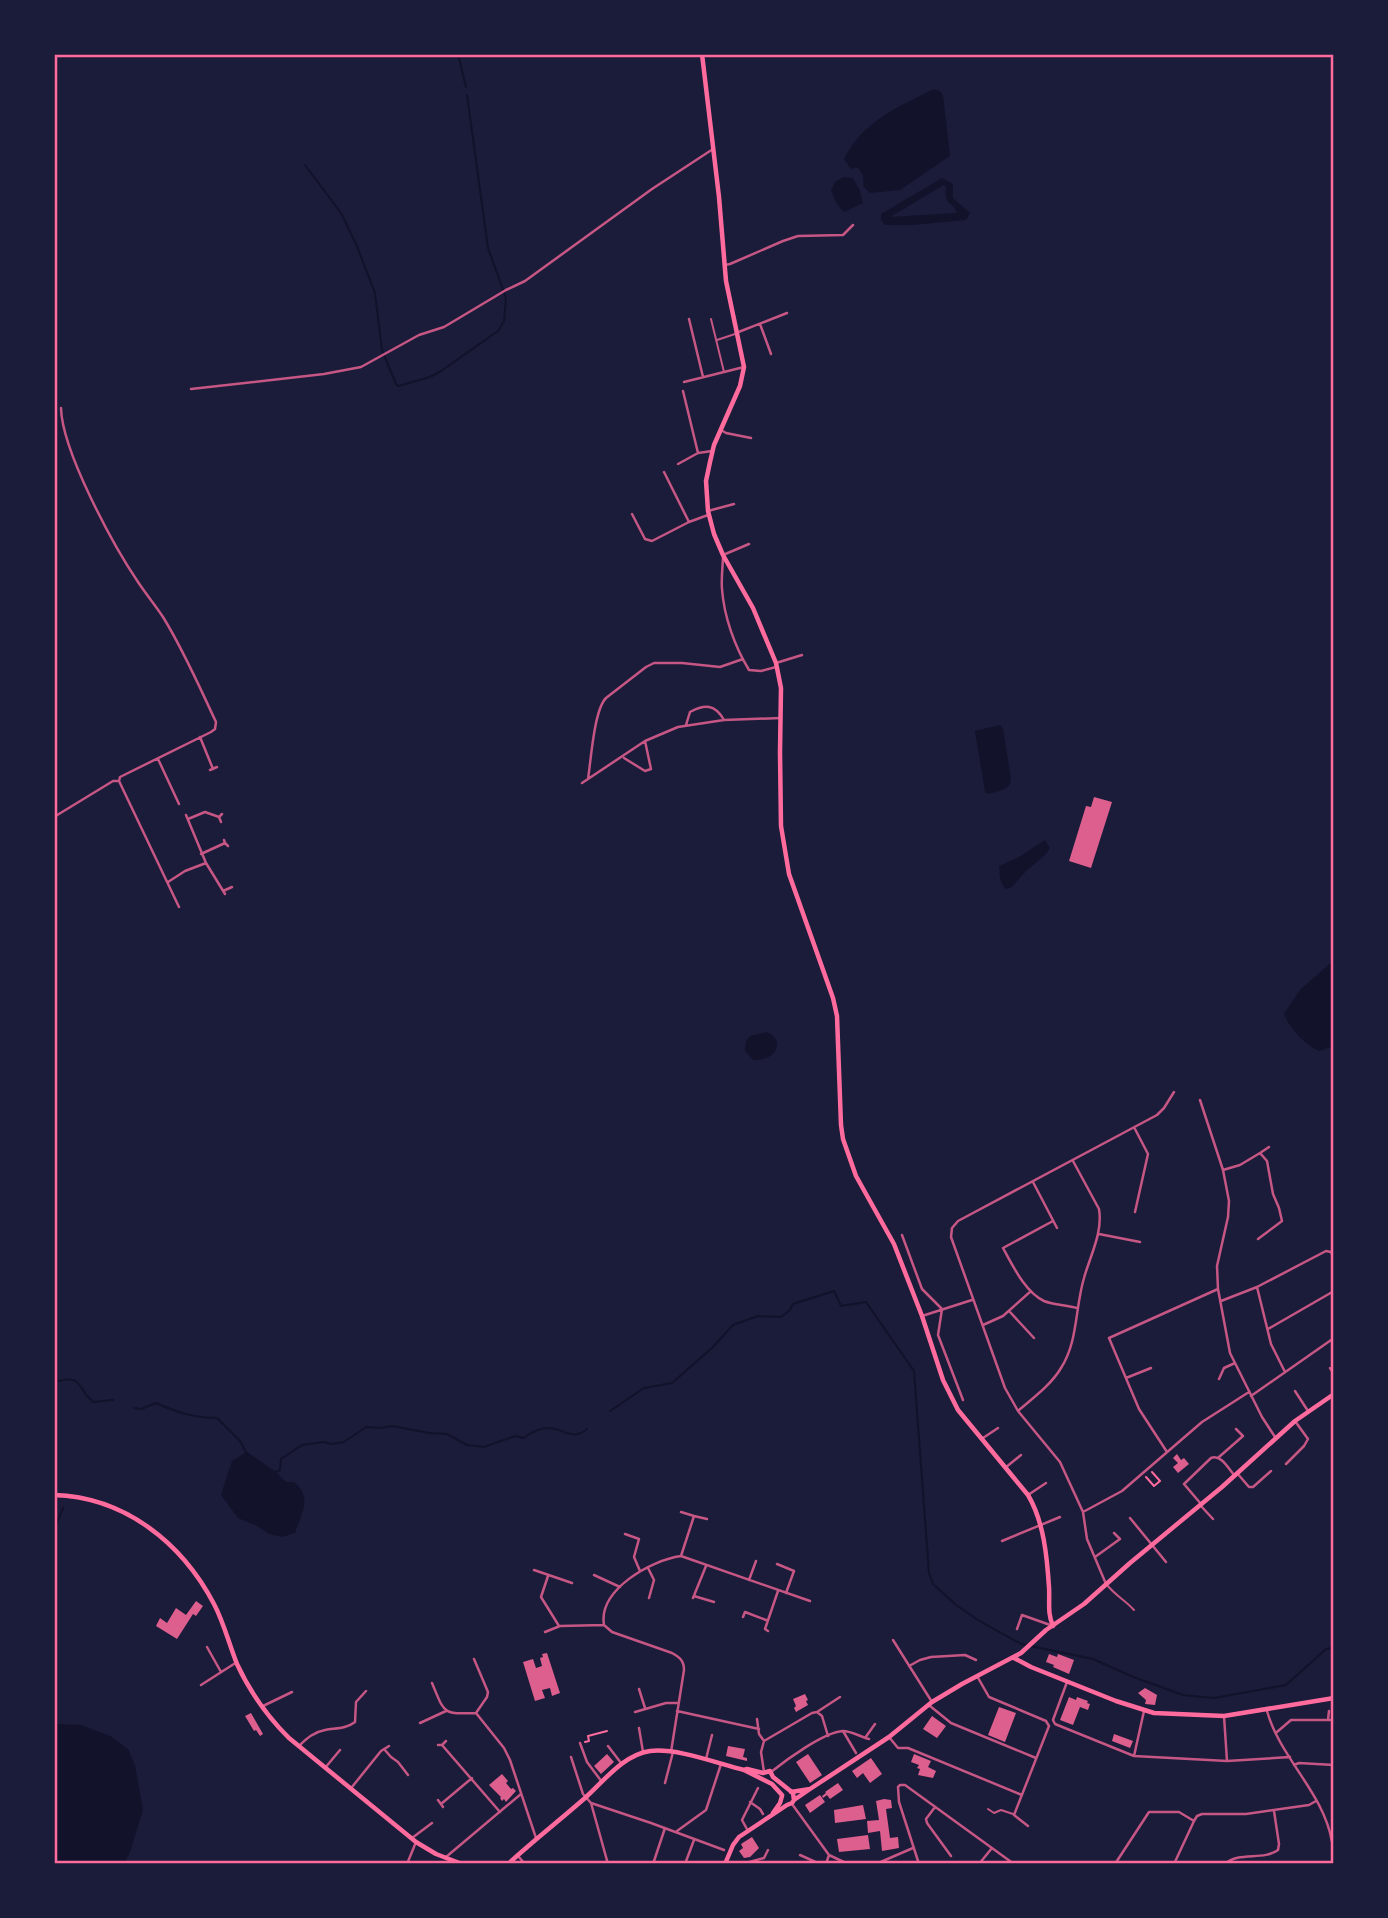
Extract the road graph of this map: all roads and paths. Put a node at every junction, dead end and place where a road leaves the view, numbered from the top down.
1 (702, 54) edge
2 (713, 149) junction
3 (853, 225) dead end
4 (725, 265) junction
5 (787, 313) dead end
6 (689, 319) dead end
7 (711, 319) dead end
8 (760, 324) junction
9 (736, 333) junction
10 (716, 340) junction
11 (772, 354) dead end
12 (744, 367) junction
13 (724, 373) junction
14 (703, 377) junction
15 (684, 382) dead end
16 (191, 389) dead end
17 (683, 391) dead end
18 (61, 408) dead end
19 (721, 430) junction
20 (751, 438) dead end
21 (712, 451) junction
22 (698, 453) junction
23 (678, 464) dead end
24 (664, 472) dead end
25 (734, 504) dead end
26 (708, 513) junction
27 (632, 514) dead end
28 (690, 522) junction
29 (749, 544) dead end
30 (723, 555) junction
31 (802, 655) dead end
32 (743, 659) junction
33 (776, 665) junction
34 (781, 718) junction
35 (724, 720) junction
36 (686, 725) junction
37 (200, 737) junction
38 (646, 741) junction
39 (623, 757) junction
40 (158, 759) junction
41 (213, 769) dead end
42 (588, 779) junction
43 (119, 780) junction
44 (582, 783) dead end
45 (173, 792) junction
46 (166, 795) dead end
47 (179, 804) dead end
48 (54, 817) edge
49 (221, 818) dead end
50 (226, 843) dead end
51 (201, 854) junction
52 (205, 863) junction
53 (168, 882) junction
54 (232, 887) dead end
55 (179, 907) dead end
56 (1174, 1092) dead end
57 (1171, 1099) junction
58 (1200, 1100) dead end
59 (1177, 1102) dead end
60 (1134, 1128) junction
61 (1269, 1147) dead end
62 (1260, 1153) junction
63 (1073, 1161) junction
64 (1223, 1170) junction
65 (1033, 1182) junction
66 (1135, 1212) dead end
67 (1053, 1221) junction
68 (1057, 1228) dead end
69 (1097, 1234) junction
70 (902, 1235) dead end
71 (1258, 1239) dead end
72 (1140, 1242) dead end
73 (1334, 1259) edge
74 (1257, 1287) junction
75 (1218, 1289) junction
76 (1031, 1291) junction
77 (1334, 1291) edge
78 (973, 1300) junction
79 (1221, 1301) junction
80 (1078, 1308) junction
81 (942, 1309) junction
82 (1009, 1311) junction
83 (922, 1316) junction
84 (982, 1325) junction
85 (1268, 1329) junction
86 (1034, 1338) dead end
87 (1334, 1338) edge
88 (1235, 1363) junction
89 (1152, 1368) dead end
90 (1330, 1368) dead end
91 (1285, 1372) junction
92 (1334, 1374) edge
93 (1126, 1378) junction
94 (1219, 1379) dead end
95 (1295, 1391) dead end
96 (1250, 1394) junction
97 (1334, 1394) edge
98 (963, 1400) dead end
99 (1018, 1411) junction
100 (1308, 1411) junction
101 (1295, 1421) junction
102 (998, 1428) dead end
103 (1236, 1429) dead end
104 (1275, 1437) junction
105 (981, 1440) junction
106 (1167, 1452) junction
107 (1021, 1455) dead end
108 (1217, 1457) junction
109 (1286, 1464) dead end
110 (1004, 1468) junction
111 (1149, 1468) junction
112 (1271, 1471) dead end
113 (1143, 1473) junction
114 (1236, 1474) junction
115 (1046, 1483) dead end
116 (54, 1495) edge
117 (1028, 1495) junction
118 (1201, 1505) junction
119 (681, 1512) dead end
120 (1083, 1512) junction
121 (694, 1516) junction
122 (1060, 1517) dead end
123 (1130, 1518) dead end
124 (706, 1519) dead end
125 (1213, 1519) dead end
126 (1041, 1526) junction
127 (1114, 1533) dead end
128 (625, 1534) dead end
129 (1002, 1541) dead end
130 (1151, 1545) junction
131 (681, 1556) junction
132 (1095, 1557) junction
133 (756, 1561) dead end
134 (1166, 1562) dead end
135 (777, 1564) dead end
136 (706, 1565) junction
137 (648, 1567) junction
138 (534, 1570) dead end
139 (640, 1571) junction
140 (594, 1575) dead end
141 (548, 1576) junction
142 (749, 1580) junction
143 (572, 1583) dead end
144 (1106, 1584) junction
145 (620, 1587) junction
146 (778, 1591) junction
147 (786, 1593) junction
148 (649, 1598) dead end
149 (810, 1601) dead end
150 (714, 1602) dead end
151 (1134, 1610) dead end
152 (743, 1618) dead end
153 (767, 1620) junction
154 (604, 1625) junction
155 (560, 1626) junction
156 (1053, 1626) junction
157 (1017, 1629) dead end
158 (768, 1631) dead end
159 (545, 1632) dead end
160 (893, 1640) dead end
161 (207, 1647) dead end
162 (1014, 1658) junction
163 (474, 1659) dead end
164 (976, 1660) dead end
165 (237, 1662) junction
166 (909, 1666) junction
167 (221, 1672) junction
168 (977, 1675) junction
169 (1068, 1682) junction
170 (432, 1683) dead end
171 (201, 1685) dead end
172 (639, 1689) dead end
173 (366, 1690) dead end
174 (292, 1692) dead end
175 (840, 1697) dead end
176 (1334, 1698) edge
177 (678, 1703) junction
178 (930, 1704) junction
179 (262, 1707) junction
180 (645, 1708) junction
181 (1267, 1710) junction
182 (677, 1711) junction
183 (1144, 1711) junction
184 (1329, 1711) dead end
185 (446, 1712) junction
186 (635, 1712) dead end
187 (817, 1712) junction
188 (476, 1713) junction
189 (1224, 1716) junction
190 (757, 1719) dead end
191 (1328, 1720) junction
192 (1334, 1720) edge
193 (421, 1723) dead end
194 (875, 1724) dead end
195 (639, 1727) dead end
196 (758, 1729) junction
197 (607, 1731) dead end
198 (843, 1731) junction
199 (1276, 1732) junction
200 (712, 1735) dead end
201 (828, 1736) junction
202 (889, 1737) junction
203 (764, 1741) junction
204 (442, 1744) dead end
205 (581, 1744) joint
206 (298, 1746) junction
207 (389, 1746) dead end
208 (608, 1746) dead end
209 (384, 1749) junction
210 (340, 1750) dead end
211 (672, 1752) junction
212 (644, 1753) junction
213 (856, 1753) dead end
214 (1135, 1756) junction
215 (571, 1757) dead end
216 (1290, 1757) junction
217 (1036, 1758) junction
218 (706, 1760) junction
219 (1227, 1761) junction
220 (622, 1764) junction
221 (721, 1764) junction
222 (1294, 1765) junction
223 (1334, 1765) edge
224 (325, 1768) junction
225 (408, 1775) dead end
226 (772, 1775) junction
227 (764, 1777) junction
228 (472, 1778) junction
229 (602, 1782) junction
230 (665, 1783) dead end
231 (758, 1788) joint
232 (810, 1788) junction
233 (351, 1789) junction
234 (790, 1792) junction
235 (521, 1794) junction
236 (1022, 1795) junction
237 (587, 1797) junction
238 (781, 1797) junction
239 (1316, 1801) junction
240 (750, 1802) junction
241 (591, 1803) junction
242 (791, 1803) junction
243 (441, 1804) dead end
244 (935, 1807) junction
245 (988, 1809) dead end
246 (1274, 1811) junction
247 (500, 1812) junction
248 (763, 1814) dead end
249 (1013, 1815) junction
250 (771, 1816) junction
251 (1194, 1821) junction
252 (432, 1823) dead end
253 (1028, 1826) dead end
254 (665, 1828) junction
255 (748, 1831) junction
256 (676, 1832) junction
257 (536, 1839) junction
258 (414, 1840) junction
259 (694, 1840) junction
260 (1332, 1842) dead end
261 (913, 1848) junction
262 (992, 1848) junction
263 (724, 1850) dead end
264 (768, 1850) dead end
265 (517, 1855) junction
266 (800, 1855) dead end
267 (829, 1855) junction
268 (951, 1856) dead end
269 (446, 1858) junction
270 (919, 1863) edge
271 (407, 1864) edge
272 (462, 1864) edge
273 (508, 1864) edge
274 (525, 1864) edge
275 (608, 1864) edge
276 (653, 1864) edge
277 (685, 1864) edge
278 (725, 1864) edge
279 (742, 1864) edge
280 (820, 1864) edge
281 (826, 1864) edge
282 (848, 1864) edge
283 (876, 1864) edge
284 (909, 1864) edge
285 (979, 1864) edge
286 (1014, 1864) edge
287 (1115, 1864) edge
288 (1174, 1864) edge
289 (1225, 1864) edge

1 - 2 main road
2 - 4 main road
2 - 16 street
3 - 4 street
4 - 9 main road
5 - 8 street
6 - 14 street
7 - 10 street
8 - 9 street
8 - 11 street
9 - 10 street
9 - 12 main road
10 - 13 street
12 - 13 street
12 - 19 main road
13 - 14 street
14 - 15 street
17 - 22 street
18 - 37 street
19 - 20 street
19 - 21 main road
21 - 22 street
21 - 26 main road
22 - 23 street
24 - 28 street
25 - 26 street
26 - 28 street
26 - 30 main road
27 - 28 street
29 - 30 street
30 - 32 street
30 - 33 main road
31 - 33 street
32 - 33 street
32 - 42 street
33 - 34 main road
34 - 35 street
34 - 83 main road
35 - 36 street
35 - 36 street
36 - 38 street
37 - 40 street
37 - 41 street
38 - 39 street
38 - 39 street
39 - 42 street
40 - 43 street
40 - 45 street
42 - 44 street
43 - 48 street
43 - 53 street
45 - 46 street
45 - 47 street
49 - 51 street
50 - 51 street
51 - 52 street
52 - 53 street
52 - 54 street
53 - 55 street
56 - 57 street
57 - 59 street
57 - 60 street
58 - 64 street
60 - 63 street
60 - 66 street
61 - 62 street
62 - 64 street
62 - 71 street
63 - 65 street
63 - 69 street
64 - 75 street
65 - 67 street
65 - 78 street
67 - 68 street
67 - 76 street
69 - 72 street
69 - 80 street
70 - 81 street
73 - 74 street
74 - 79 street
74 - 85 street
75 - 79 street
75 - 93 street
76 - 80 street
76 - 82 street
77 - 85 street
78 - 81 street
78 - 84 street
79 - 88 street
80 - 99 street
81 - 83 street
81 - 98 street
82 - 84 street
82 - 86 street
83 - 105 main road
84 - 99 street
85 - 91 street
87 - 91 street
88 - 94 street
88 - 96 street
89 - 93 street
90 - 92 street
91 - 96 street
93 - 106 street
95 - 100 street
96 - 104 street
96 - 106 street
97 - 100 main road
99 - 120 street
100 - 101 main road
101 - 104 main road
101 - 109 street
102 - 105 street
103 - 108 street
104 - 114 main road
105 - 110 main road
106 - 111 street
107 - 110 street
108 - 114 street
108 - 118 street
110 - 117 main road
111 - 113 street
111 - 113 path
112 - 114 street
113 - 120 street
114 - 118 main road
115 - 117 street
116 - 165 main road
117 - 126 main road
118 - 125 street
118 - 130 main road
119 - 121 street
120 - 132 street
121 - 124 street
121 - 131 street
122 - 126 street
123 - 130 street
126 - 129 street
126 - 156 main road
127 - 132 street
128 - 139 street
130 - 134 street
130 - 144 main road
131 - 136 street
131 - 137 street
132 - 144 street
133 - 142 street
135 - 147 street
136 - 142 street
136 - 150 street
137 - 139 street
137 - 148 street
138 - 141 street
139 - 145 street
140 - 145 street
141 - 143 street
141 - 155 street
142 - 146 street
144 - 151 street
144 - 156 main road
145 - 154 street
146 - 147 street
146 - 153 street
147 - 149 street
152 - 153 street
153 - 158 street
154 - 155 street
154 - 177 street
155 - 159 street
156 - 157 street
156 - 162 main road
160 - 166 street
161 - 167 street
162 - 168 main road
162 - 169 main road
163 - 188 street
164 - 166 street
165 - 167 street
165 - 179 main road
166 - 178 street
167 - 171 street
168 - 178 main road
168 - 217 street
169 - 183 main road
169 - 214 street
170 - 185 street
172 - 180 street
173 - 206 street
174 - 179 street
175 - 187 street
176 - 181 main road
177 - 180 street
177 - 182 street
178 - 202 main road
178 - 217 street
179 - 206 main road
180 - 186 street
181 - 189 main road
181 - 199 street
182 - 196 street
182 - 211 street
183 - 189 main road
183 - 214 street
184 - 191 street
185 - 188 street
185 - 193 street
187 - 201 street
187 - 203 street
188 - 235 street
189 - 219 street
190 - 196 street
191 - 192 street
191 - 199 street
194 - 198 street
195 - 212 street
196 - 203 street
197 - 205 path
198 - 201 street
198 - 213 street
199 - 216 street
200 - 218 street
201 - 226 street
202 - 232 main road
202 - 236 street
203 - 227 street
204 - 228 street
205 - 229 street
206 - 224 main road
207 - 209 street
208 - 220 street
209 - 225 street
209 - 233 street
210 - 224 street
211 - 212 main road
211 - 218 main road
211 - 230 street
212 - 220 main road
214 - 219 street
215 - 237 street
216 - 219 street
216 - 222 street
217 - 236 street
218 - 221 main road
220 - 229 main road
221 - 227 main road
221 - 256 street
222 - 223 street
222 - 239 street
224 - 233 main road
226 - 227 main road
226 - 227 main road
226 - 234 main road
227 - 231 street
227 - 238 main road
228 - 243 street
228 - 247 street
229 - 237 main road
231 - 240 street
232 - 234 main road
232 - 242 main road
233 - 258 main road
234 - 238 main road
234 - 242 main road
235 - 247 street
235 - 257 street
236 - 249 street
237 - 241 street
237 - 257 main road
238 - 242 main road
238 - 250 main road
239 - 246 street
239 - 260 street
240 - 248 street
240 - 255 street
241 - 254 street
241 - 275 street
242 - 250 main road
242 - 267 street
244 - 261 street
244 - 262 street
244 - 268 street
245 - 249 street
246 - 251 street
246 - 289 street
247 - 269 street
249 - 253 street
250 - 255 main road
251 - 287 street
251 - 288 street
252 - 258 street
254 - 256 street
254 - 276 street
255 - 278 main road
256 - 259 street
257 - 265 main road
258 - 269 main road
258 - 271 street
259 - 263 street
259 - 277 street
261 - 270 street
261 - 283 street
262 - 285 street
262 - 286 street
264 - 279 street
265 - 273 main road
265 - 274 street
266 - 280 street
267 - 281 street
267 - 282 street
269 - 272 main road
270 - 284 street

